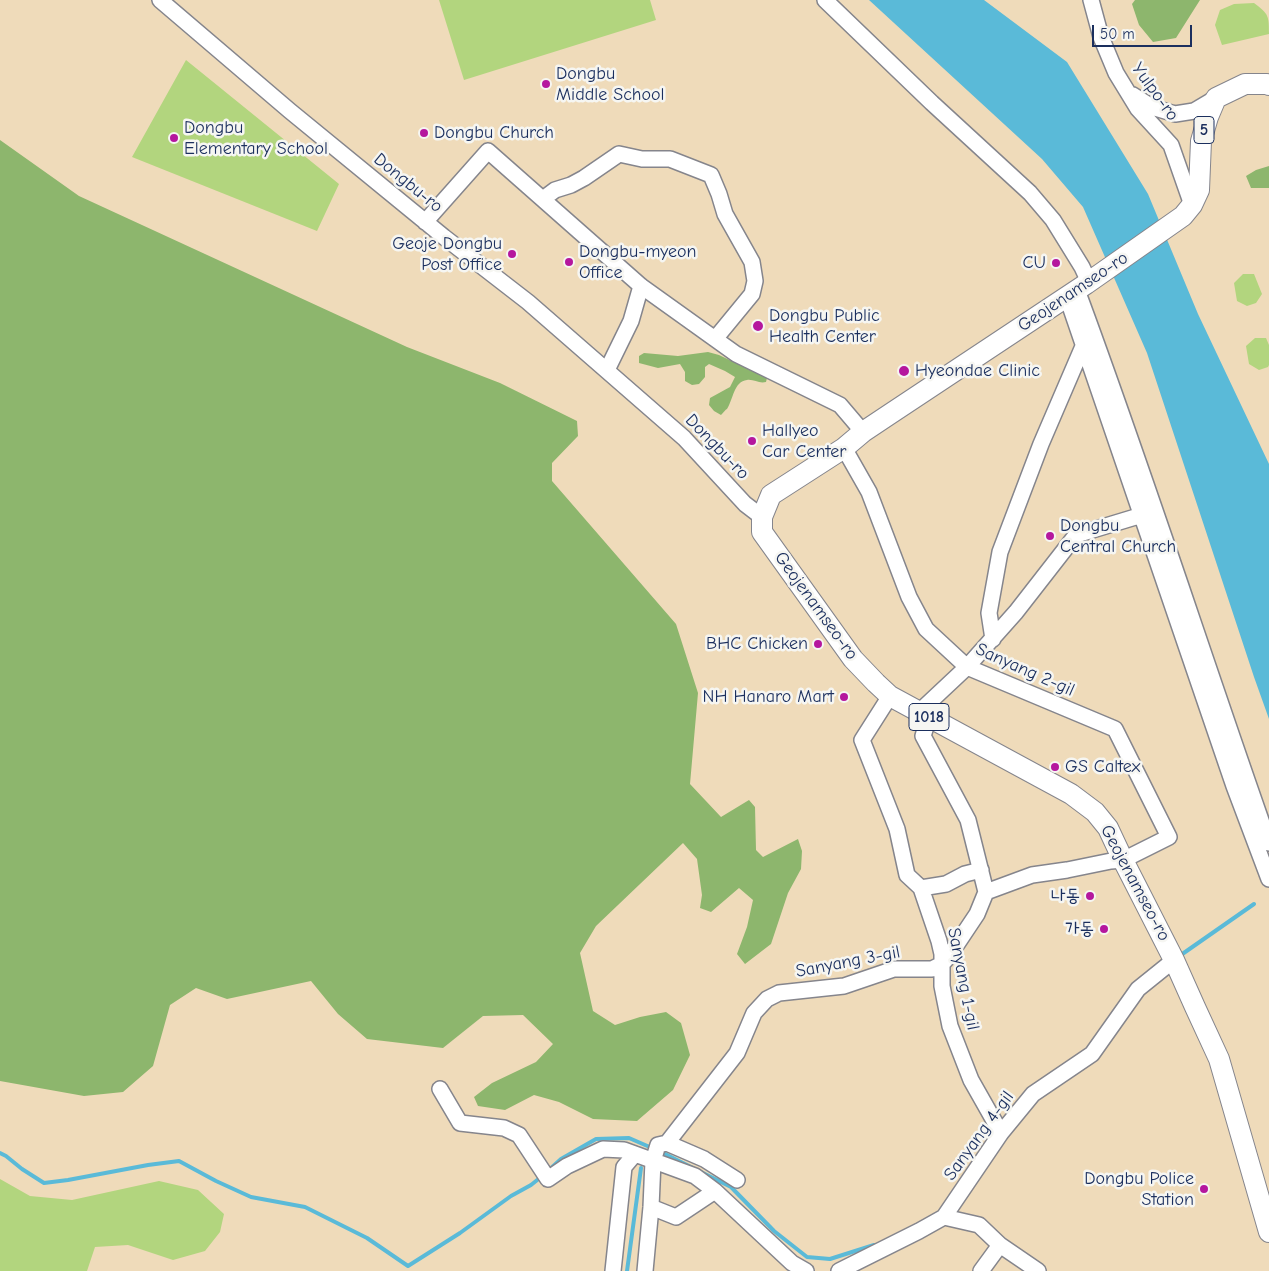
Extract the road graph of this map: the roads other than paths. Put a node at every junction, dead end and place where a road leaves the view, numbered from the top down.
1 (160, 0) edge
2 (825, 0) edge
3 (1091, 0) edge
4 (1269, 85) edge
5 (1128, 91) junction
6 (1216, 98) junction
7 (543, 200) junction
8 (1188, 210) junction
9 (425, 222) junction
10 (641, 286) junction
11 (1080, 288) junction
12 (716, 339) junction
13 (1084, 344) junction
14 (607, 370) junction
15 (864, 432) junction
16 (844, 448) junction
17 (1156, 511) junction
18 (1142, 516) junction
19 (762, 517) junction
20 (992, 639) junction
21 (967, 667) junction
22 (890, 696) junction
23 (924, 714) junction
24 (1269, 843) edge
25 (1123, 860) junction
26 (981, 870) junction
27 (1269, 879) edge
28 (921, 888) junction
29 (986, 892) junction
30 (1174, 960) junction
31 (942, 964) junction
32 (440, 1089) dead end
33 (1001, 1132) junction
34 (662, 1144) junction
35 (635, 1154) junction
36 (653, 1161) junction
37 (737, 1180) dead end
38 (715, 1191) junction
39 (651, 1207) junction
40 (944, 1217) junction
41 (1269, 1232) edge
42 (1000, 1245) junction
43 (613, 1271) edge
44 (645, 1271) edge
45 (806, 1271) edge
46 (839, 1271) edge
47 (981, 1271) edge
48 (1038, 1271) edge

1 - 9 street, Dongbu-ro
2 - 11 street
3 - 5 street, Yulpo-ro
4 - 6 main road, 5
5 - 6 street
5 - 8 street, Yulpo-ro
6 - 8 main road, 5
7 - 9 street
7 - 10 street
7 - 12 street
8 - 11 main road, Geojenamseo-ro
9 - 14 street, Dongbu-ro
10 - 12 street
10 - 14 street
11 - 13 street
11 - 15 main road, Geojenamseo-ro
11 - 17 street
12 - 15 street
13 - 18 street
13 - 20 street
14 - 19 street, Dongbu-ro
15 - 16 main road, Geojenamseo-ro
16 - 19 main road, Geojenamseo-ro
16 - 21 street, Sanyang 2-gil
17 - 18 street
17 - 24 street
18 - 20 street
18 - 27 street
19 - 22 main road, Geojenamseo-ro / 1018
20 - 21 street
21 - 23 street
21 - 25 street, Sanyang 2-gil
22 - 23 main road, Geojenamseo-ro / 1018
22 - 28 street, Sanyang 1-gil
23 - 25 main road, Geojenamseo-ro / 1018
23 - 26 street
25 - 29 street
25 - 30 main road, Geojenamseo-ro / 1018
26 - 28 street
26 - 29 street
28 - 31 street, Sanyang 1-gil
29 - 31 street
30 - 33 street, Sanyang 4-gil
30 - 41 main road, Geojenamseo-ro / 1018
31 - 33 street, Sanyang 1-gil
31 - 34 street, Sanyang 3-gil
32 - 35 street
33 - 40 street, Sanyang 4-gil
34 - 36 street, Sanyang 3-gil
34 - 37 street
35 - 36 street
35 - 43 street
36 - 38 street
36 - 39 street, Sanyang 3-gil
38 - 39 street
38 - 45 street
39 - 44 street, Sanyang 3-gil
40 - 42 street
40 - 46 street, Sanyang 4-gil
42 - 47 street
42 - 48 street

